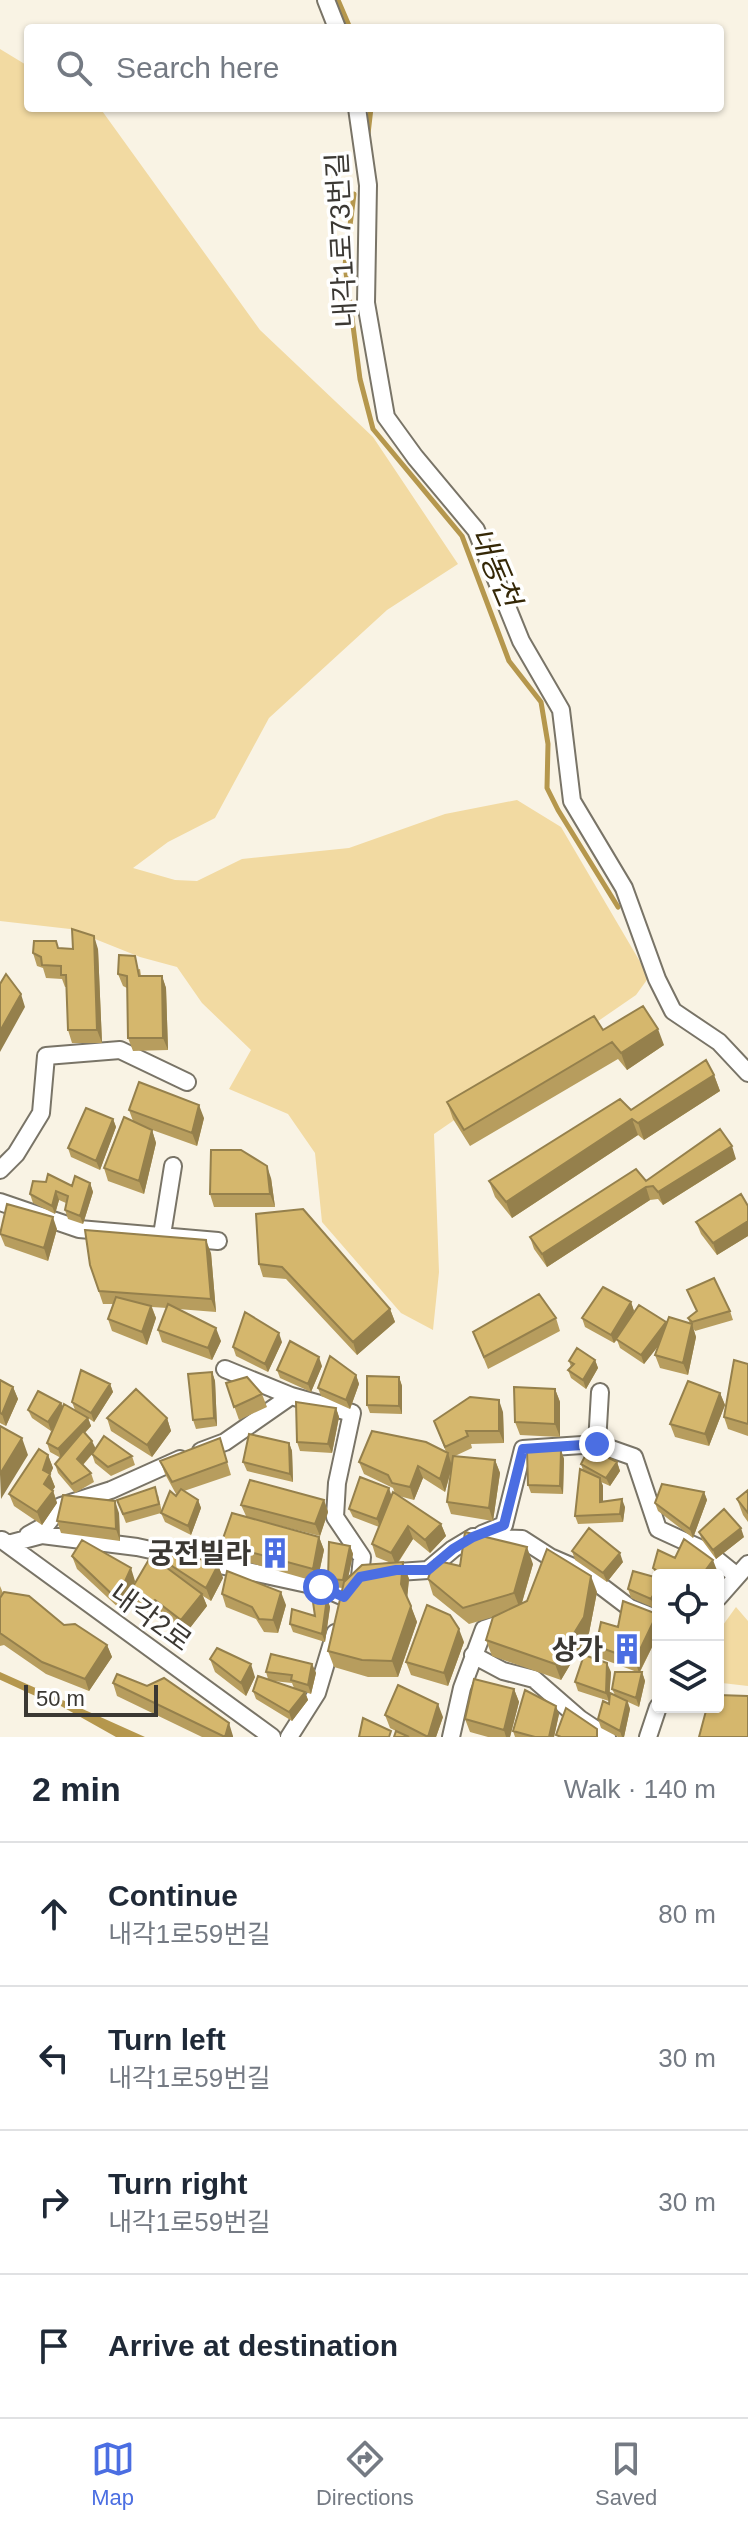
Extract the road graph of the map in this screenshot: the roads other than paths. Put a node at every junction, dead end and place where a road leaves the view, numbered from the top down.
1 (326, 0) edge
2 (335, 24) edge
3 (358, 112) edge
4 (748, 1073) edge
5 (187, 1082) dead end
6 (173, 1166) dead end
7 (0, 1170) edge
8 (0, 1202) edge
9 (162, 1235) junction
10 (218, 1241) dead end
11 (225, 1369) dead end
12 (600, 1392) dead end
13 (291, 1396) junction
14 (597, 1444) junction
15 (473, 1537) junction
16 (4, 1541) edge
17 (742, 1570) edge
18 (360, 1577) junction
19 (724, 1591) edge
20 (344, 1597) junction
21 (524, 1617) edge
22 (652, 1617) edge
23 (473, 1655) junction
24 (656, 1713) edge
25 (272, 1737) edge
26 (289, 1737) edge
27 (451, 1737) edge
28 (607, 1737) edge
29 (648, 1737) edge

1 - 2 street
3 - 4 street, 내각1로73번길
5 - 7 street
6 - 9 street
8 - 9 street
9 - 10 street
11 - 13 street
12 - 14 street
13 - 16 street
13 - 18 street
14 - 15 street
14 - 17 street
15 - 18 street
15 - 22 street
16 - 20 street
16 - 25 street, 내각2로
17 - 19 street
18 - 20 street
20 - 26 street
21 - 23 street
23 - 27 street
23 - 28 street
24 - 29 street

